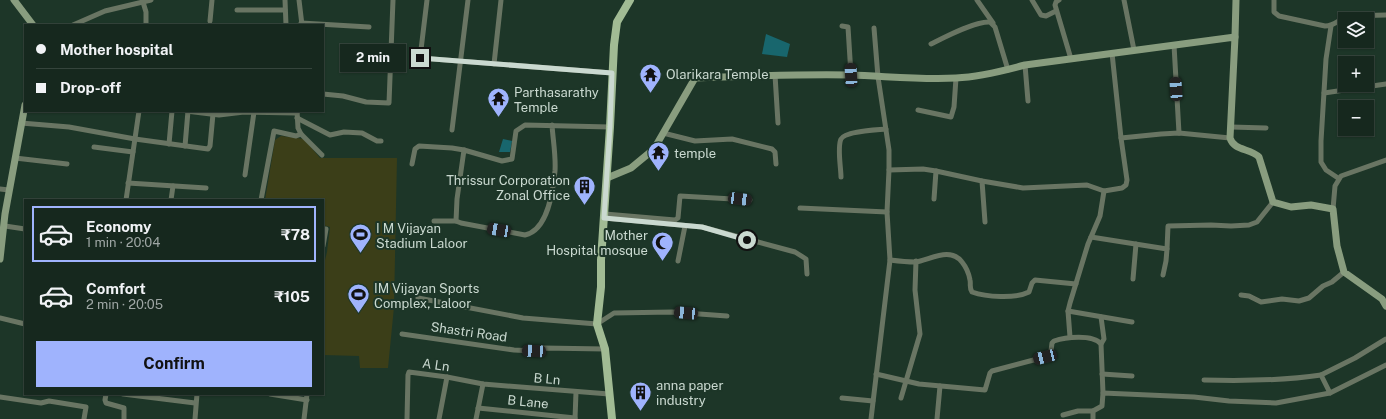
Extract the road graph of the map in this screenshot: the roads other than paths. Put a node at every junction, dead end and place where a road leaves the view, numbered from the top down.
1 (14, 0) edge
2 (151, 0) edge
3 (212, 0) edge
4 (285, 0) edge
5 (300, 0) edge
6 (393, 0) edge
7 (427, 0) edge
8 (468, 0) edge
9 (501, 0) edge
10 (630, 0) edge
11 (977, 0) edge
12 (1032, 0) edge
13 (1059, 0) edge
14 (1124, 0) edge
15 (1236, 0) edge
16 (1274, 0) edge
17 (135, 2) edge
18 (143, 2) junction
19 (237, 10) dead end
20 (285, 10) junction
21 (1056, 11) junction
22 (1386, 15) edge
23 (210, 21) dead end
24 (992, 23) junction
25 (32, 24) edge
26 (75, 24) edge
27 (146, 24) edge
28 (286, 24) edge
29 (302, 24) edge
30 (324, 25) edge
31 (842, 26) dead end
32 (1331, 26) junction
33 (369, 27) dead end
34 (874, 28) dead end
35 (1235, 37) junction
36 (931, 44) dead end
37 (1174, 45) junction
38 (1134, 50) junction
39 (1112, 53) junction
40 (1071, 59) junction
41 (461, 61) junction
42 (494, 64) junction
43 (1025, 65) junction
44 (1008, 70) junction
45 (612, 73) junction
46 (851, 75) junction
47 (775, 76) junction
48 (878, 78) junction
49 (956, 78) junction
50 (1386, 84) edge
51 (1324, 93) junction
52 (324, 94) edge
53 (1028, 101) dead end
54 (24, 110) edge
55 (918, 110) dead end
56 (139, 112) edge
57 (172, 112) edge
58 (187, 112) edge
59 (196, 112) edge
60 (254, 112) junction
61 (213, 114) junction
62 (297, 114) edge
63 (21, 123) junction
64 (778, 123) dead end
65 (552, 125) junction
66 (610, 127) junction
67 (1231, 127) junction
68 (1266, 128) dead end
69 (886, 129) junction
70 (452, 130) dead end
71 (663, 133) junction
72 (1179, 133) junction
73 (301, 134) junction
74 (1121, 138) junction
75 (1230, 138) junction
76 (135, 139) junction
77 (381, 140) dead end
78 (169, 144) junction
79 (185, 146) junction
80 (94, 147) dead end
81 (464, 150) junction
82 (133, 152) junction
83 (322, 155) dead end
84 (15, 158) junction
85 (1386, 160) edge
86 (67, 164) dead end
87 (412, 164) dead end
88 (776, 164) dead end
89 (889, 170) junction
90 (936, 171) junction
91 (245, 175) dead end
92 (841, 177) dead end
93 (607, 178) junction
94 (1338, 178) junction
95 (982, 181) junction
96 (128, 183) junction
97 (173, 186) junction
98 (206, 188) dead end
99 (0, 189) edge
100 (9, 190) junction
101 (1104, 191) junction
102 (126, 199) edge
103 (171, 199) edge
104 (261, 199) edge
105 (934, 199) dead end
106 (750, 200) dead end
107 (1273, 202) junction
108 (800, 208) dead end
109 (1333, 209) junction
110 (887, 212) junction
111 (604, 216) junction
112 (434, 221) dead end
113 (456, 221) junction
114 (985, 222) dead end
115 (3, 224) edge
116 (685, 226) junction
117 (24, 229) edge
118 (324, 229) edge
119 (1092, 237) junction
120 (324, 240) edge
121 (1136, 244) junction
122 (1167, 249) junction
123 (0, 259) edge
124 (890, 260) junction
125 (678, 261) dead end
126 (916, 261) junction
127 (1344, 272) junction
128 (807, 274) dead end
129 (1163, 275) dead end
130 (1133, 278) dead end
131 (1076, 284) junction
132 (1241, 295) dead end
133 (418, 298) dead end
134 (1386, 306) edge
135 (1068, 311) junction
136 (727, 316) dead end
137 (1101, 317) junction
138 (0, 318) edge
139 (1132, 322) dead end
140 (24, 324) edge
141 (597, 324) junction
142 (402, 334) dead end
143 (1070, 337) junction
144 (1386, 338) edge
145 (1101, 344) junction
146 (605, 349) junction
147 (1386, 365) edge
148 (876, 374) junction
149 (1102, 374) junction
150 (1321, 375) junction
151 (1132, 376) dead end
152 (446, 377) junction
153 (1204, 380) dead end
154 (906, 381) junction
155 (482, 384) junction
156 (940, 386) junction
157 (576, 392) junction
158 (1103, 393) junction
159 (1330, 393) junction
160 (610, 394) junction
161 (106, 395) edge
162 (131, 395) edge
163 (197, 395) edge
164 (276, 395) edge
165 (307, 395) edge
166 (0, 397) edge
167 (842, 398) dead end
168 (901, 398) dead end
169 (307, 400) junction
170 (873, 401) junction
171 (195, 403) junction
172 (478, 408) junction
173 (1093, 411) junction
174 (1063, 416) dead end
175 (937, 418) edge
176 (84, 419) edge
177 (124, 419) edge
178 (195, 419) edge
179 (304, 419) edge
180 (407, 419) edge
181 (439, 419) edge
182 (476, 419) edge
183 (575, 419) edge
184 (612, 419) edge
185 (871, 419) edge
186 (1093, 419) edge

1 - 25 street
2 - 18 street
3 - 23 street
4 - 20 street
5 - 29 street
6 - 52 street
7 - 41 street
8 - 41 street
9 - 42 street
10 - 45 main road
11 - 24 street
12 - 21 street
13 - 21 street
14 - 38 street
15 - 35 street
16 - 32 street
17 - 18 street
17 - 26 street
18 - 27 street
19 - 20 street
20 - 28 street
21 - 40 street
22 - 32 street
24 - 36 street
24 - 44 street
30 - 33 street
31 - 46 street
32 - 51 street
34 - 48 street
35 - 37 street
35 - 67 street
37 - 38 street
37 - 72 street
38 - 39 street
39 - 40 street
39 - 74 street
40 - 43 street
41 - 42 street
41 - 70 street
42 - 45 street
43 - 44 street
43 - 53 street
44 - 49 street
45 - 66 main road
46 - 47 street
46 - 48 street
47 - 64 street
47 - 71 street
48 - 49 street
48 - 69 street
49 - 55 street
50 - 51 street
51 - 94 street
54 - 63 street
56 - 76 street
57 - 78 street
58 - 79 street
59 - 61 street
60 - 61 street
60 - 62 street
60 - 91 street
61 - 79 street
62 - 73 street
62 - 77 street
63 - 76 street
63 - 84 street
65 - 66 street
65 - 81 street
65 - 113 street
66 - 93 main road
67 - 68 street
67 - 75 street
69 - 89 street
69 - 92 street
71 - 88 street
71 - 93 street
72 - 74 street
72 - 75 street
73 - 83 street
73 - 104 street
74 - 101 street
75 - 107 street
76 - 78 street
76 - 82 street
78 - 79 street
80 - 82 street
81 - 87 street
81 - 113 street
82 - 96 street
84 - 86 street
84 - 100 street
85 - 94 street
89 - 90 street
89 - 110 street
90 - 95 street
90 - 105 street
93 - 111 main road
94 - 109 street
95 - 101 street
95 - 114 street
96 - 97 street
96 - 102 street
97 - 98 street
97 - 103 street
99 - 100 street
100 - 115 street
101 - 119 street
106 - 111 street
107 - 109 street
107 - 122 street
108 - 110 street
109 - 127 street
110 - 124 street
111 - 116 street
111 - 141 main road
112 - 113 street
115 - 117 street
115 - 123 street
116 - 125 street
116 - 128 street
118 - 120 street
119 - 121 street
119 - 131 street
121 - 122 street
121 - 130 street
122 - 129 street
124 - 126 street
124 - 148 street
126 - 131 street
126 - 154 street
127 - 132 street
127 - 134 street
131 - 135 street
133 - 141 street
135 - 137 street
135 - 143 street
136 - 141 street
137 - 139 street
137 - 145 street
138 - 140 street
141 - 146 main road
142 - 146 street, Shastri Road
143 - 145 street
143 - 156 street
144 - 150 street
145 - 149 street
146 - 160 main road
147 - 159 street
148 - 154 street
148 - 170 street
149 - 151 street
149 - 158 street
150 - 153 street
150 - 159 street
152 - 155 street, A Ln
152 - 180 street, A Ln
152 - 181 street
154 - 156 street
154 - 168 street
155 - 157 street, B Ln
155 - 172 street
156 - 175 street
157 - 160 street, B Ln
157 - 183 street
158 - 159 street
158 - 173 street
160 - 184 main road
161 - 177 street
162 - 171 street
163 - 171 street
164 - 169 street
165 - 169 street
166 - 176 street
167 - 170 street
169 - 179 street
170 - 185 street
171 - 178 street
172 - 182 street
172 - 183 street, B Lane
173 - 174 street
173 - 186 street

